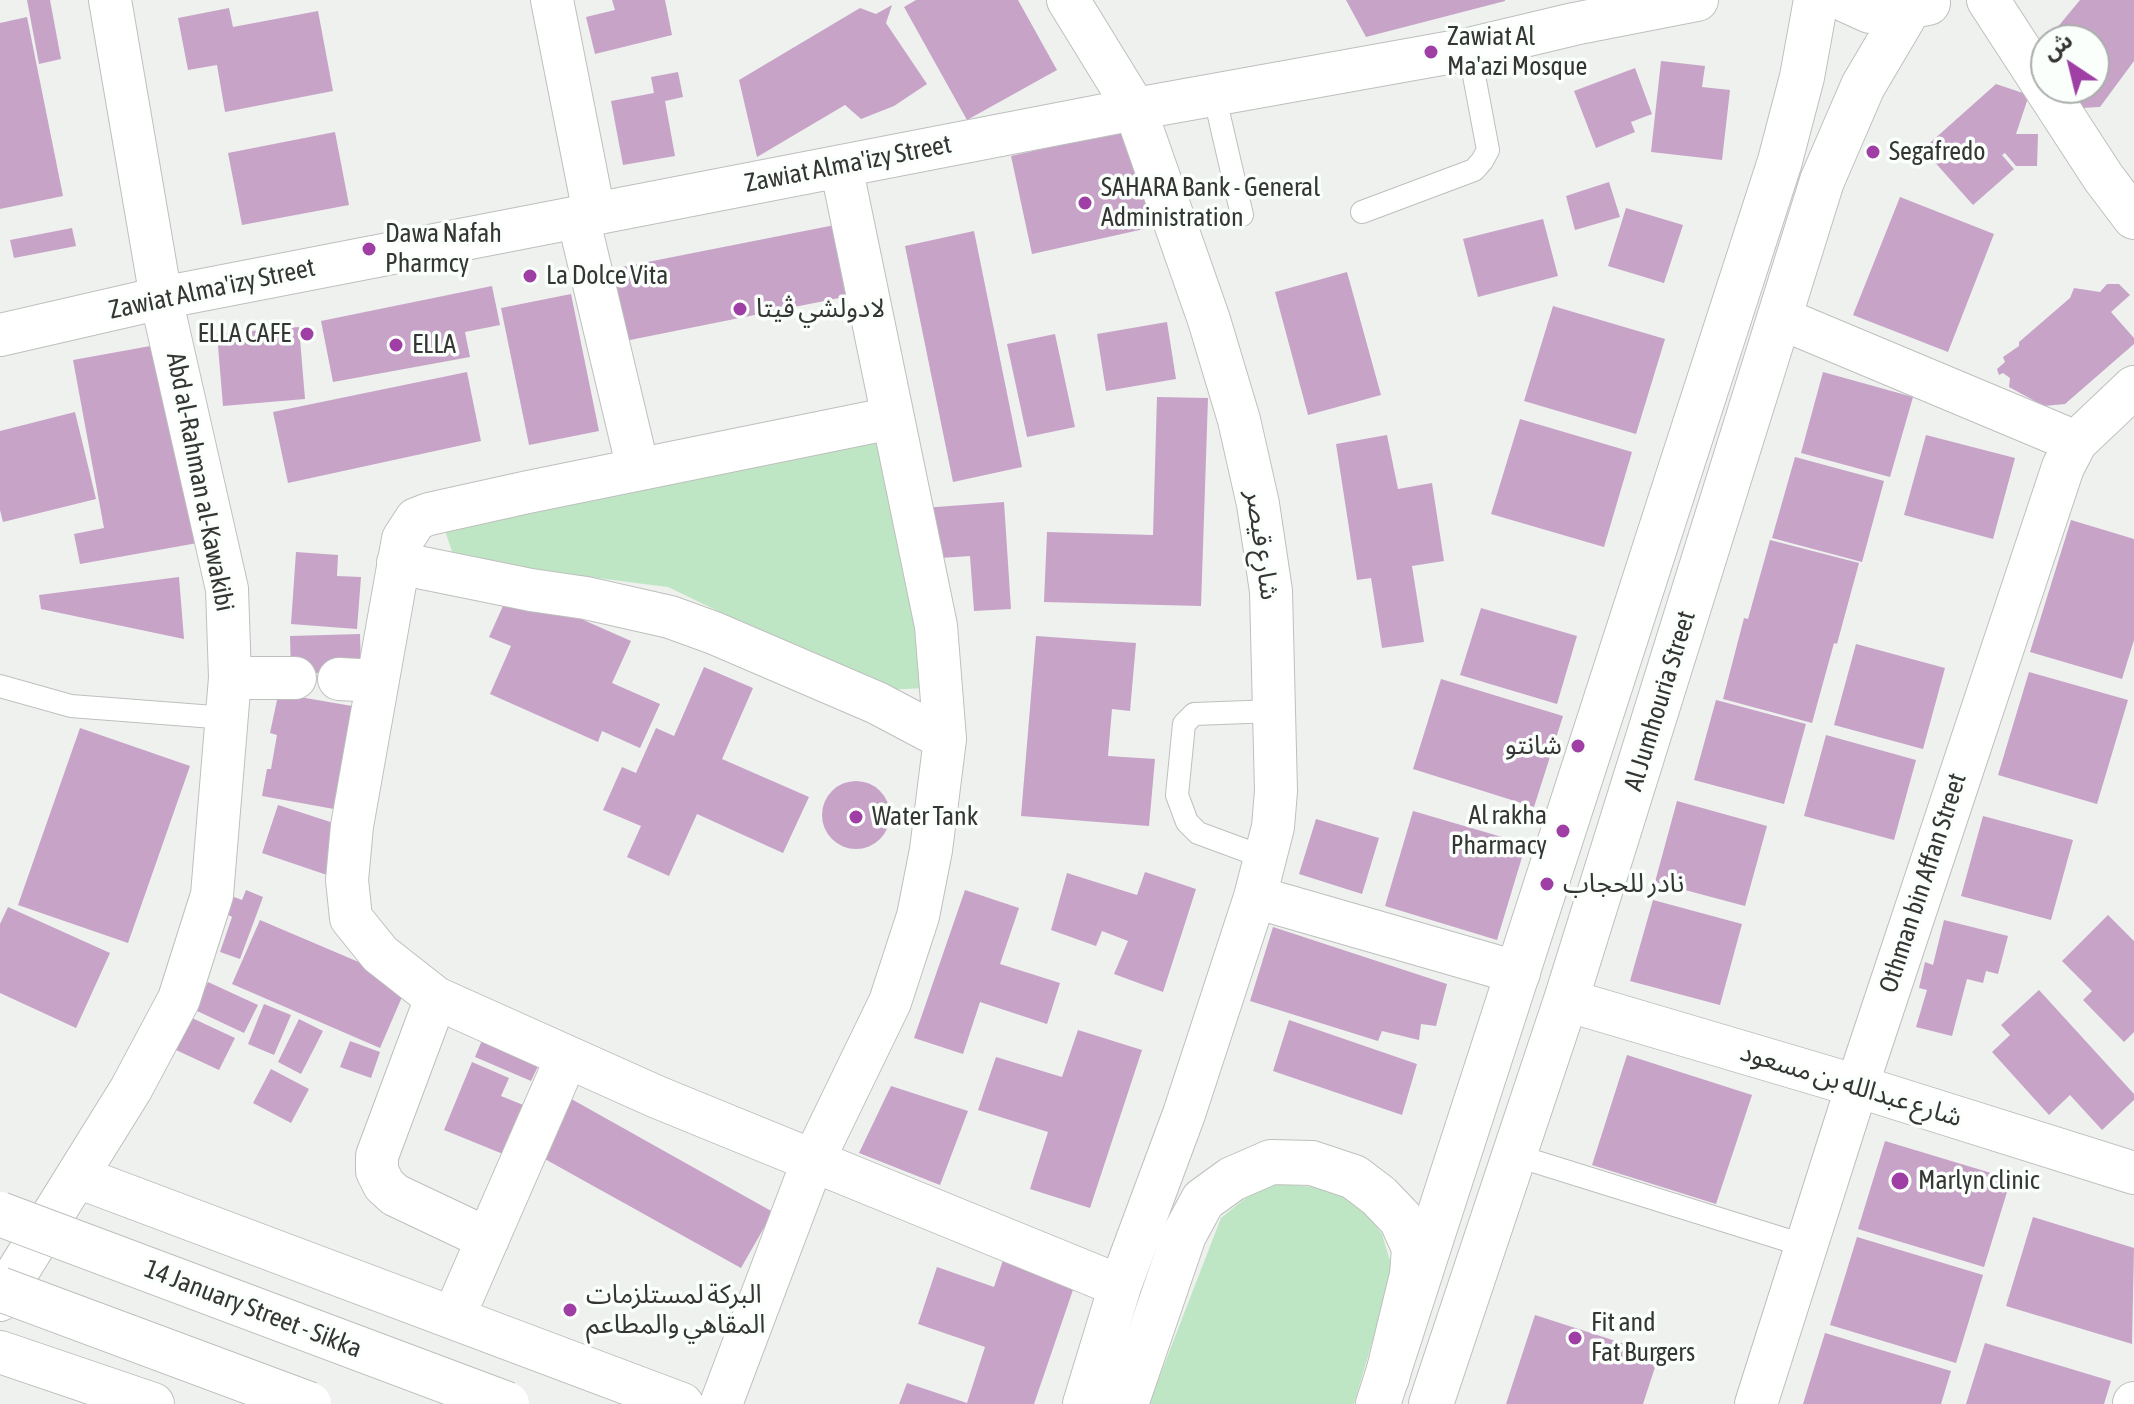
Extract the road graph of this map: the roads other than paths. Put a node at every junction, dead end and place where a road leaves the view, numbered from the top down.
1 (110, 0) edge
2 (552, 0) edge
3 (1068, 0) edge
4 (1697, 0) edge
5 (1816, 0) edge
6 (1846, 0) edge
7 (1988, 0) edge
8 (1923, 4) edge
9 (1568, 12) edge
10 (1469, 49) junction
11 (1214, 94) junction
12 (1135, 109) junction
13 (841, 166) junction
14 (1362, 212) dead end
15 (586, 215) junction
16 (1242, 215) dead end
17 (2134, 218) edge
18 (161, 298) junction
19 (1780, 318) junction
20 (0, 335) edge
21 (2134, 387) edge
22 (892, 418) junction
23 (2076, 442) junction
24 (638, 469) junction
25 (398, 563) junction
26 (295, 678) dead end
27 (0, 686) edge
28 (229, 698) junction
29 (1274, 711) junction
30 (945, 739) junction
31 (1261, 877) junction
32 (1519, 973) junction
33 (436, 998) junction
34 (1566, 1000) junction
35 (567, 1057) junction
36 (1857, 1086) junction
37 (1514, 1155) junction
38 (812, 1163) junction
39 (2134, 1173) edge
40 (78, 1177) junction
41 (0, 1214) edge
42 (488, 1239) junction
43 (1806, 1246) junction
44 (1120, 1286) junction
45 (0, 1289) edge
46 (0, 1300) edge
47 (454, 1316) junction
48 (0, 1352) edge
49 (1383, 1391) edge
50 (153, 1404) edge
51 (309, 1404) edge
52 (507, 1404) edge
53 (682, 1404) edge
54 (721, 1404) edge
55 (1084, 1404) edge
56 (1126, 1404) edge
57 (1431, 1404) edge
58 (1756, 1404) edge

1 - 18 street, Abd al-Rahman al-Kawakibi
2 - 15 street
3 - 12 street, شارع قيصر
4 - 9 street, Zawiat Alma'izy Street
5 - 32 main road, Al Jumhouria Street
6 - 8 main road
7 - 17 street
8 - 19 main road, Al Jumhouria Street
9 - 10 street, Zawiat Alma'izy Street
10 - 11 street, Zawiat Alma'izy Street
10 - 14 lane
11 - 12 street, Zawiat Alma'izy Street
11 - 16 lane
12 - 13 street, Zawiat Alma'izy Street
12 - 29 street, شارع قيصر
13 - 15 street, Zawiat Alma'izy Street
13 - 22 street
15 - 18 street, Zawiat Alma'izy Street
15 - 24 street
18 - 20 street, Zawiat Alma'izy Street
18 - 28 street, Abd al-Rahman al-Kawakibi
19 - 23 street
19 - 34 main road, Al Jumhouria Street
21 - 23 street, Othman bin Affan Street
22 - 24 street
22 - 30 street
23 - 36 street, Othman bin Affan Street
24 - 25 street
25 - 30 street
25 - 33 street
26 - 28 street
27 - 28 lane
28 - 40 street, Abd al-Rahman al-Kawakibi
29 - 31 street, شارع قيصر
29 - 31 lane
30 - 38 street
31 - 32 street
31 - 44 street, شارع قيصر
32 - 49 main road, Al Jumhouria Street
33 - 35 street
33 - 42 street
34 - 36 street, شارع عبدالله بن مسعود
34 - 37 main road, Al Jumhouria Street
35 - 38 street
35 - 42 street
36 - 39 street, شارع عبدالله بن مسعود
36 - 43 street, Othman bin Affan Street
37 - 43 lane
37 - 57 main road, Al Jumhouria Street
38 - 44 street
38 - 54 street
40 - 46 street, Abd al-Rahman al-Kawakibi
40 - 47 street
41 - 52 main road, 14 January Street - Sikka, bridge
42 - 47 street
43 - 58 street, Othman bin Affan Street
44 - 55 street, شارع قيصر
45 - 51 main road, bridge
47 - 53 street
48 - 50 street
49 - 56 main road

